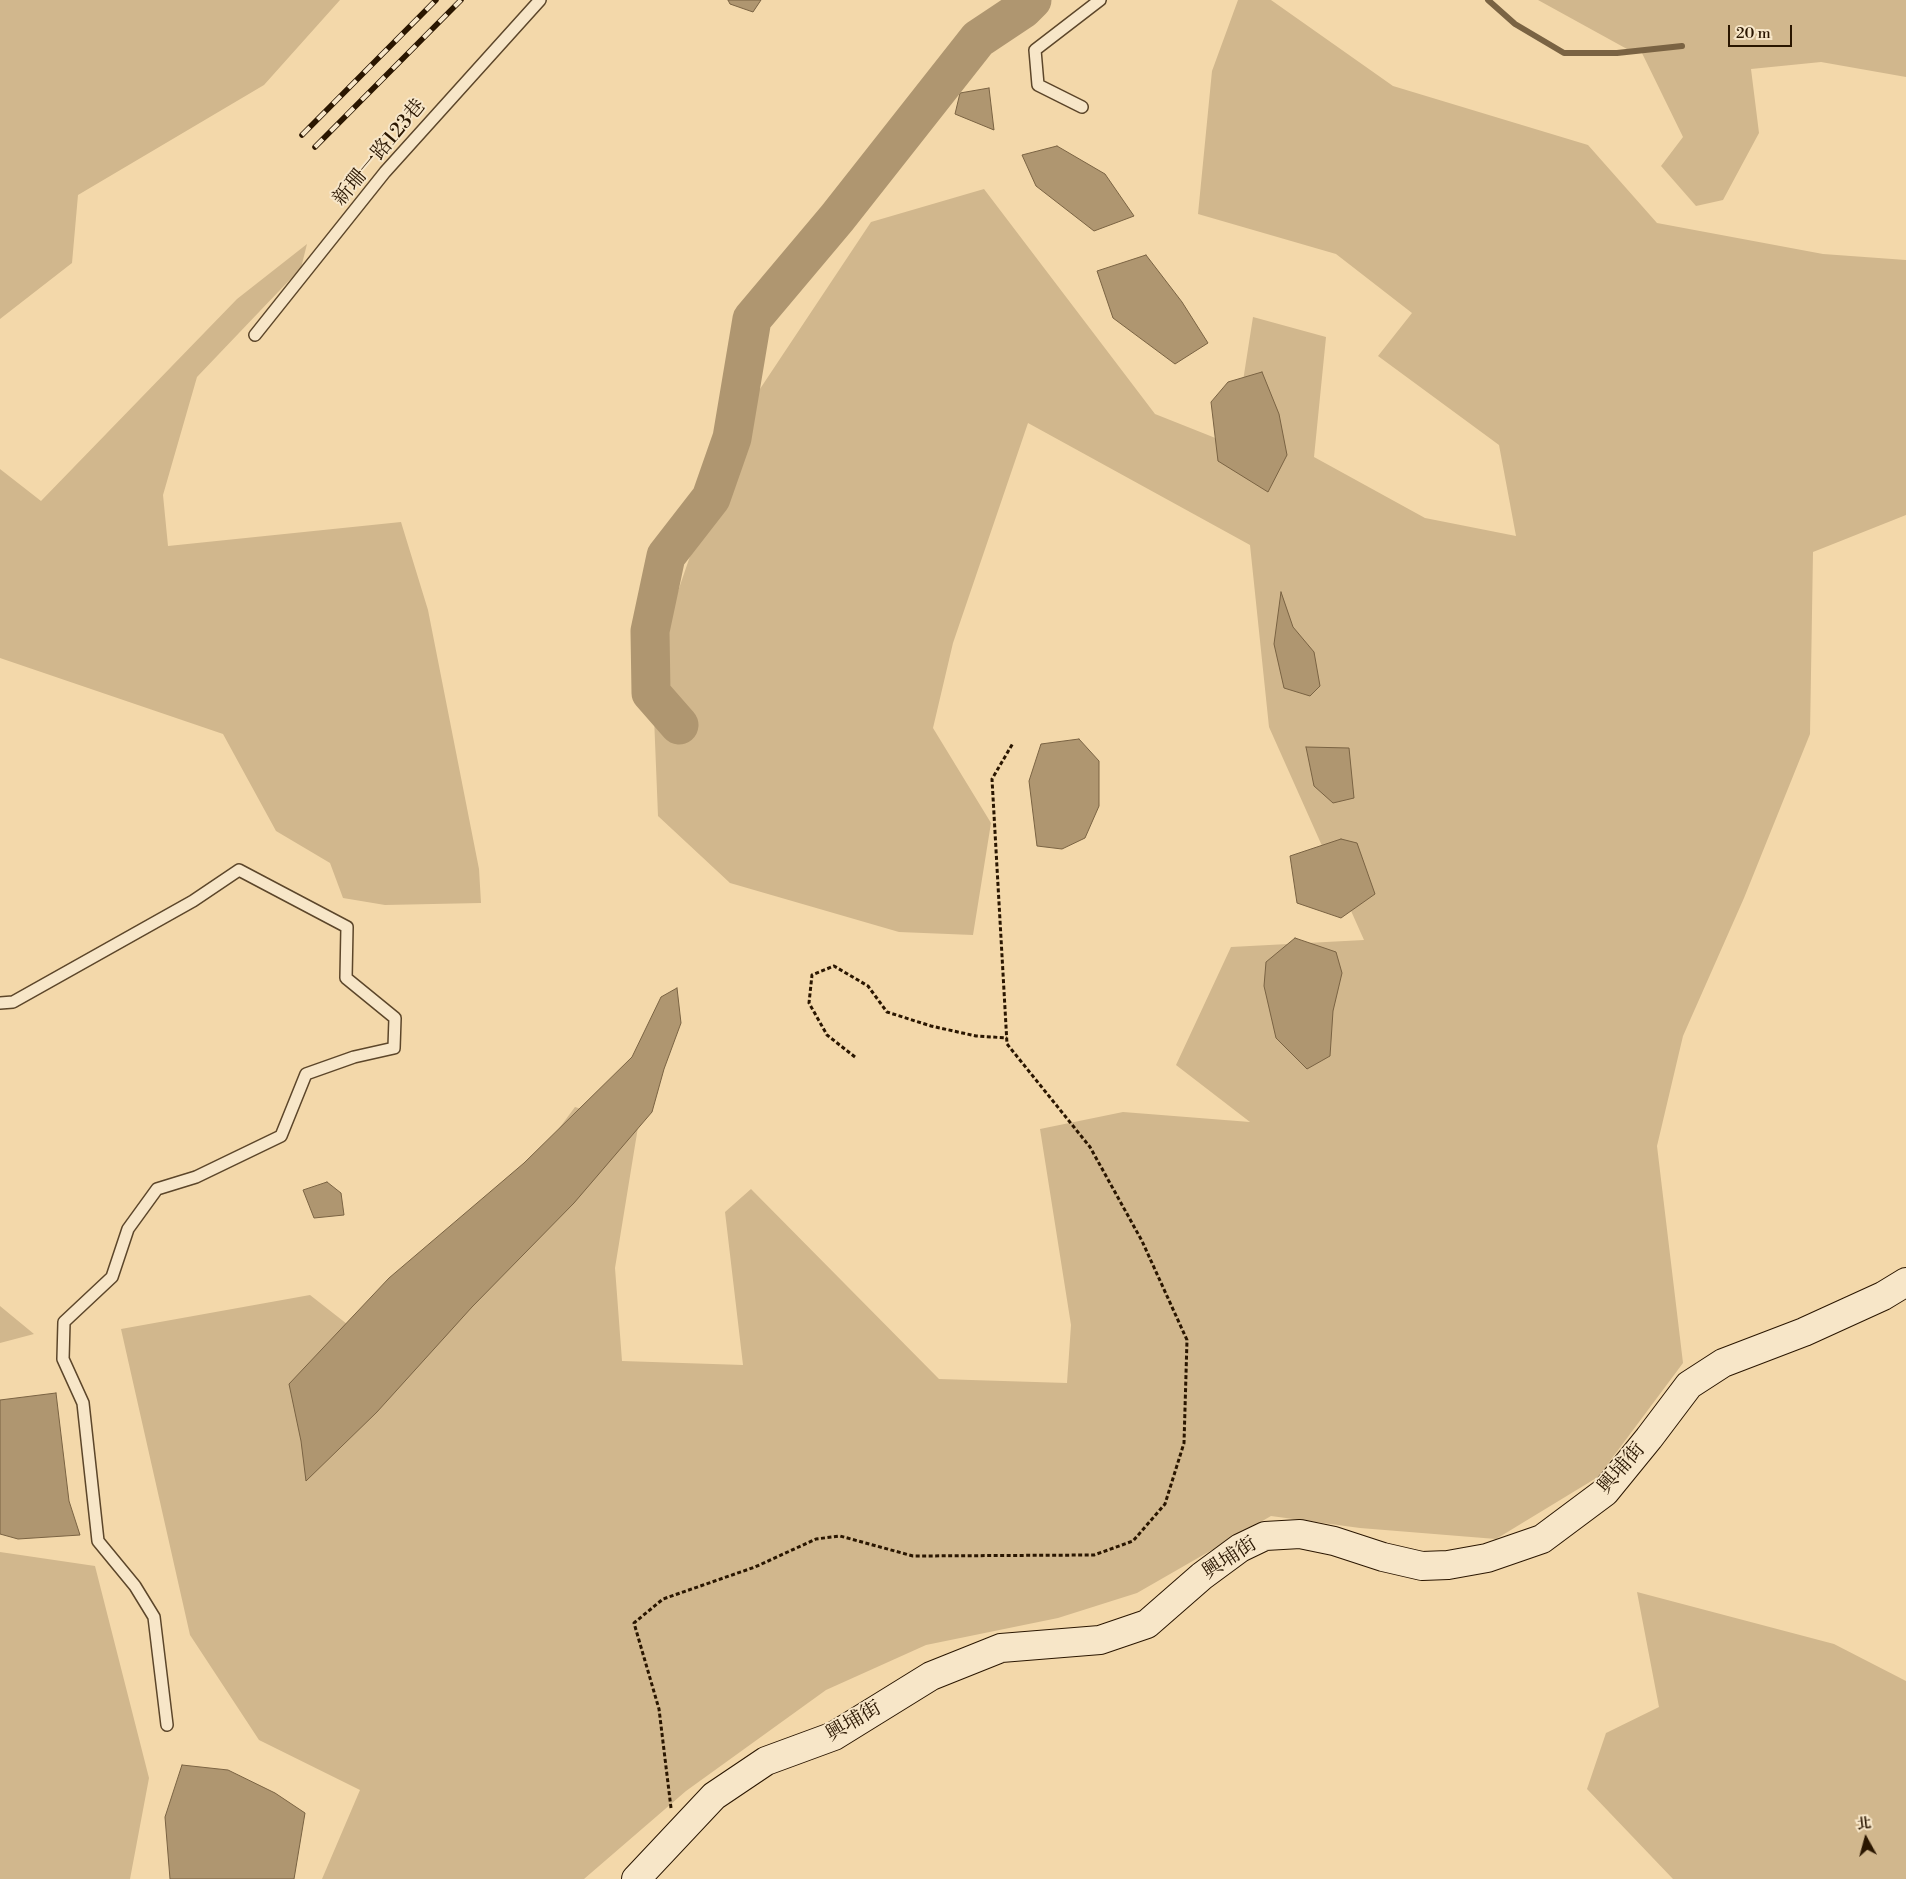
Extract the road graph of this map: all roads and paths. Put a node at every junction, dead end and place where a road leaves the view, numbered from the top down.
1 (540, 0) edge
2 (1100, 0) edge
3 (1082, 108) dead end
4 (255, 335) dead end
5 (1013, 743) dead end
6 (0, 1003) edge
7 (1007, 1038) junction
8 (855, 1057) dead end
9 (1906, 1282) edge
10 (167, 1725) dead end
11 (675, 1838) junction
12 (636, 1879) edge

1 - 4 lane, 新珊一路123巷
2 - 3 lane
5 - 7 path
6 - 10 lane
7 - 8 path
7 - 11 path
9 - 11 street, 興埔街
11 - 12 street, 興埔街

